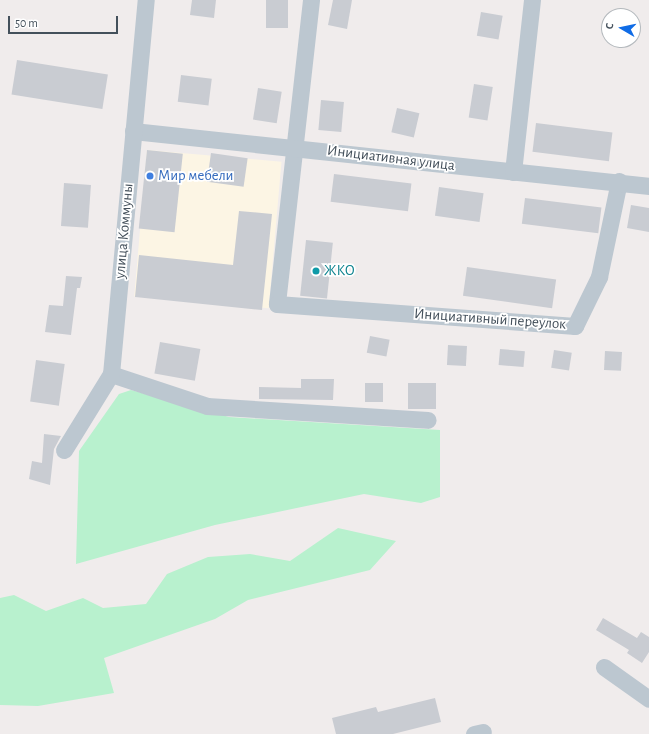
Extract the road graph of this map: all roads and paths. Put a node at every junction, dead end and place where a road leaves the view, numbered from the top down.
1 (146, 0) edge
2 (311, 0) edge
3 (532, 0) edge
4 (132, 131) junction
5 (293, 146) junction
6 (513, 172) junction
7 (619, 181) junction
8 (649, 186) edge
9 (111, 374) junction
10 (428, 420) dead end
11 (64, 450) dead end
12 (604, 667) dead end
13 (649, 698) edge

1 - 4 street, улица Коммуны
2 - 5 street
3 - 6 street
4 - 5 street, Инициативная улица
4 - 9 street, улица Коммуны
5 - 6 street, Инициативная улица
5 - 7 street, Инициативный переулок
6 - 7 street, Инициативная улица
7 - 8 street, Инициативная улица
9 - 10 street
9 - 11 street, улица Коммуны
12 - 13 street

